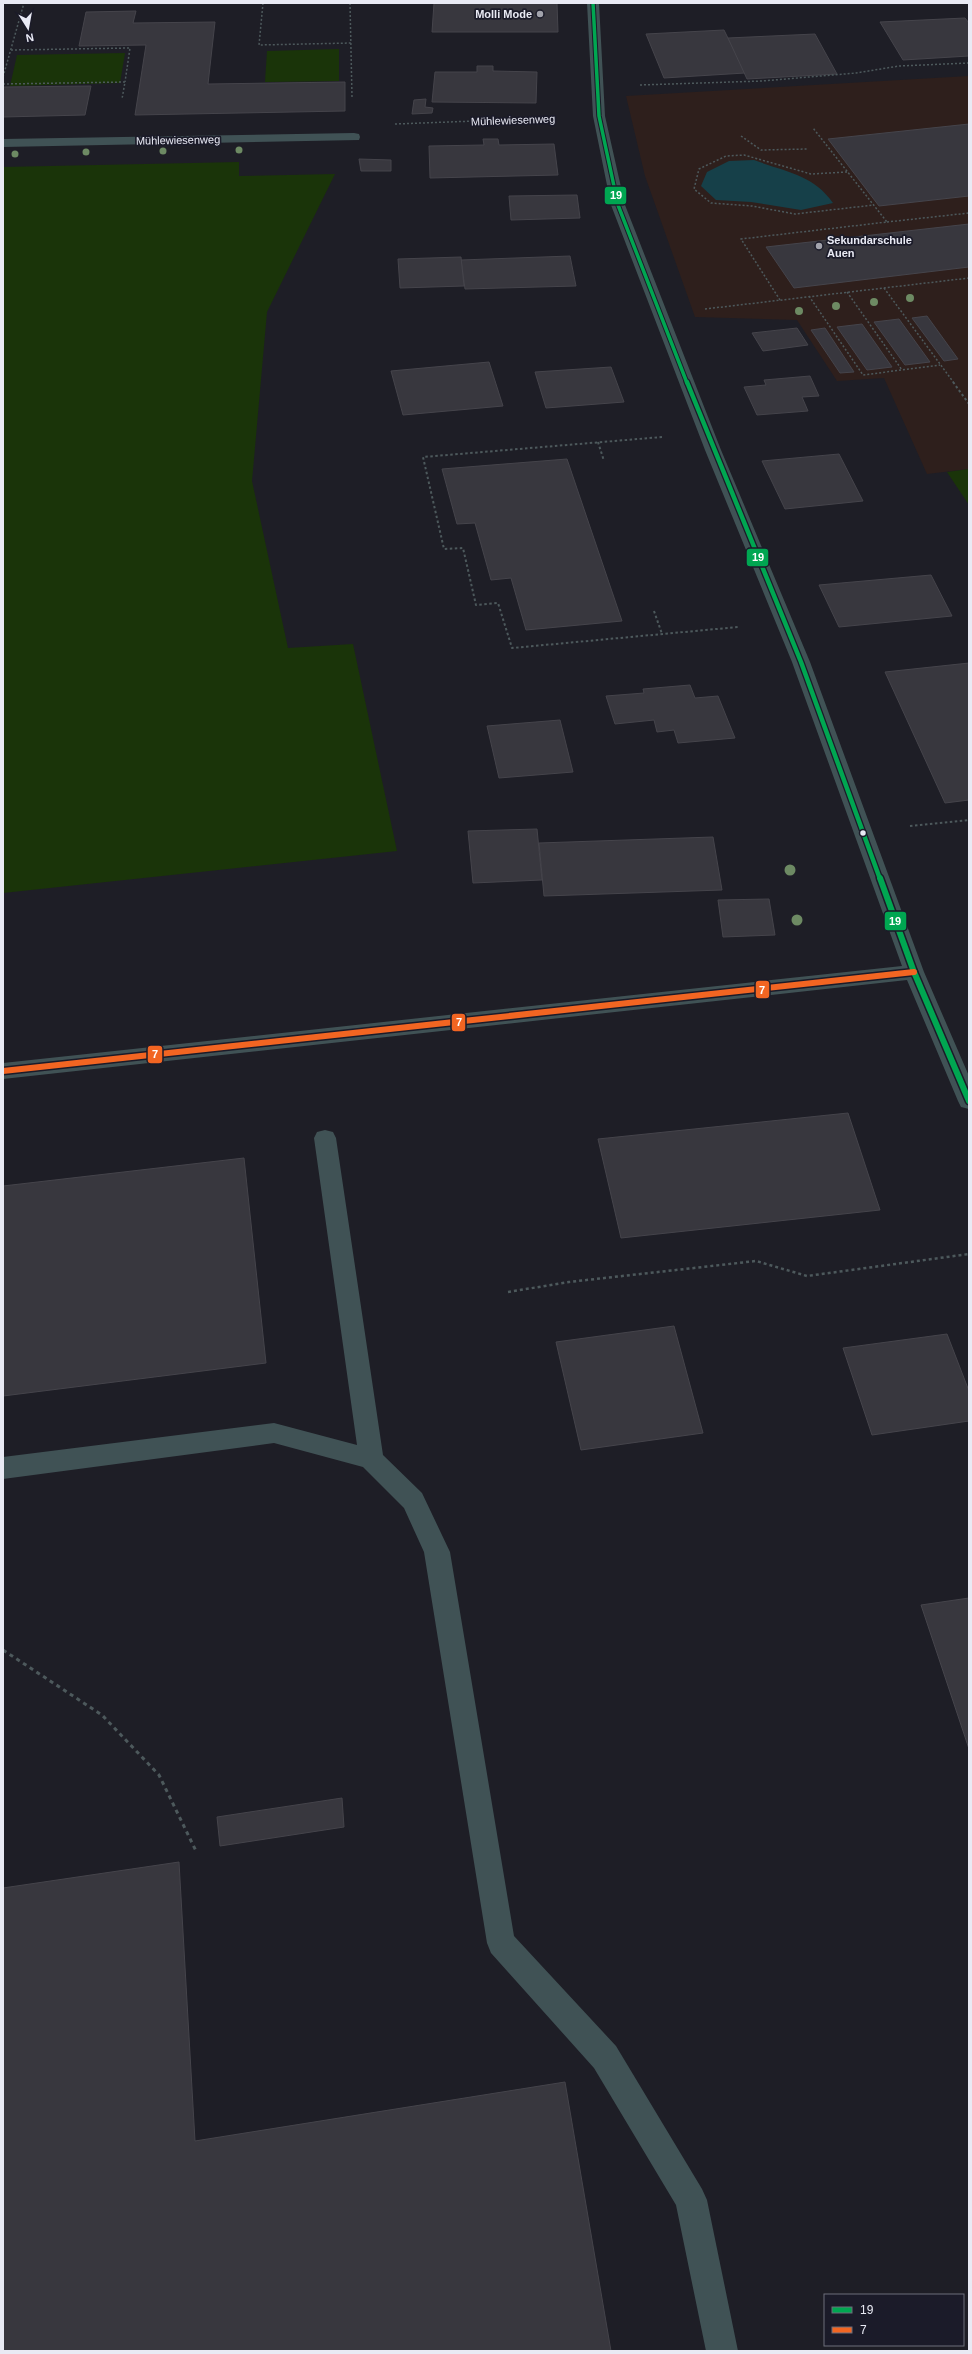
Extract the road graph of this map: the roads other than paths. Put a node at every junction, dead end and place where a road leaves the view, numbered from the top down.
1 (593, 3) edge
2 (354, 137) road end
3 (3, 143) edge
4 (914, 972) junction
5 (3, 1071) edge
6 (969, 1101) edge
7 (325, 1138) dead end
8 (372, 1459) junction
9 (3, 1468) edge
10 (722, 2351) edge

1 - 4 street
2 - 3 street, Mühlewiesenweg
4 - 5 street
4 - 6 street
7 - 8 street
8 - 9 street
8 - 10 street

